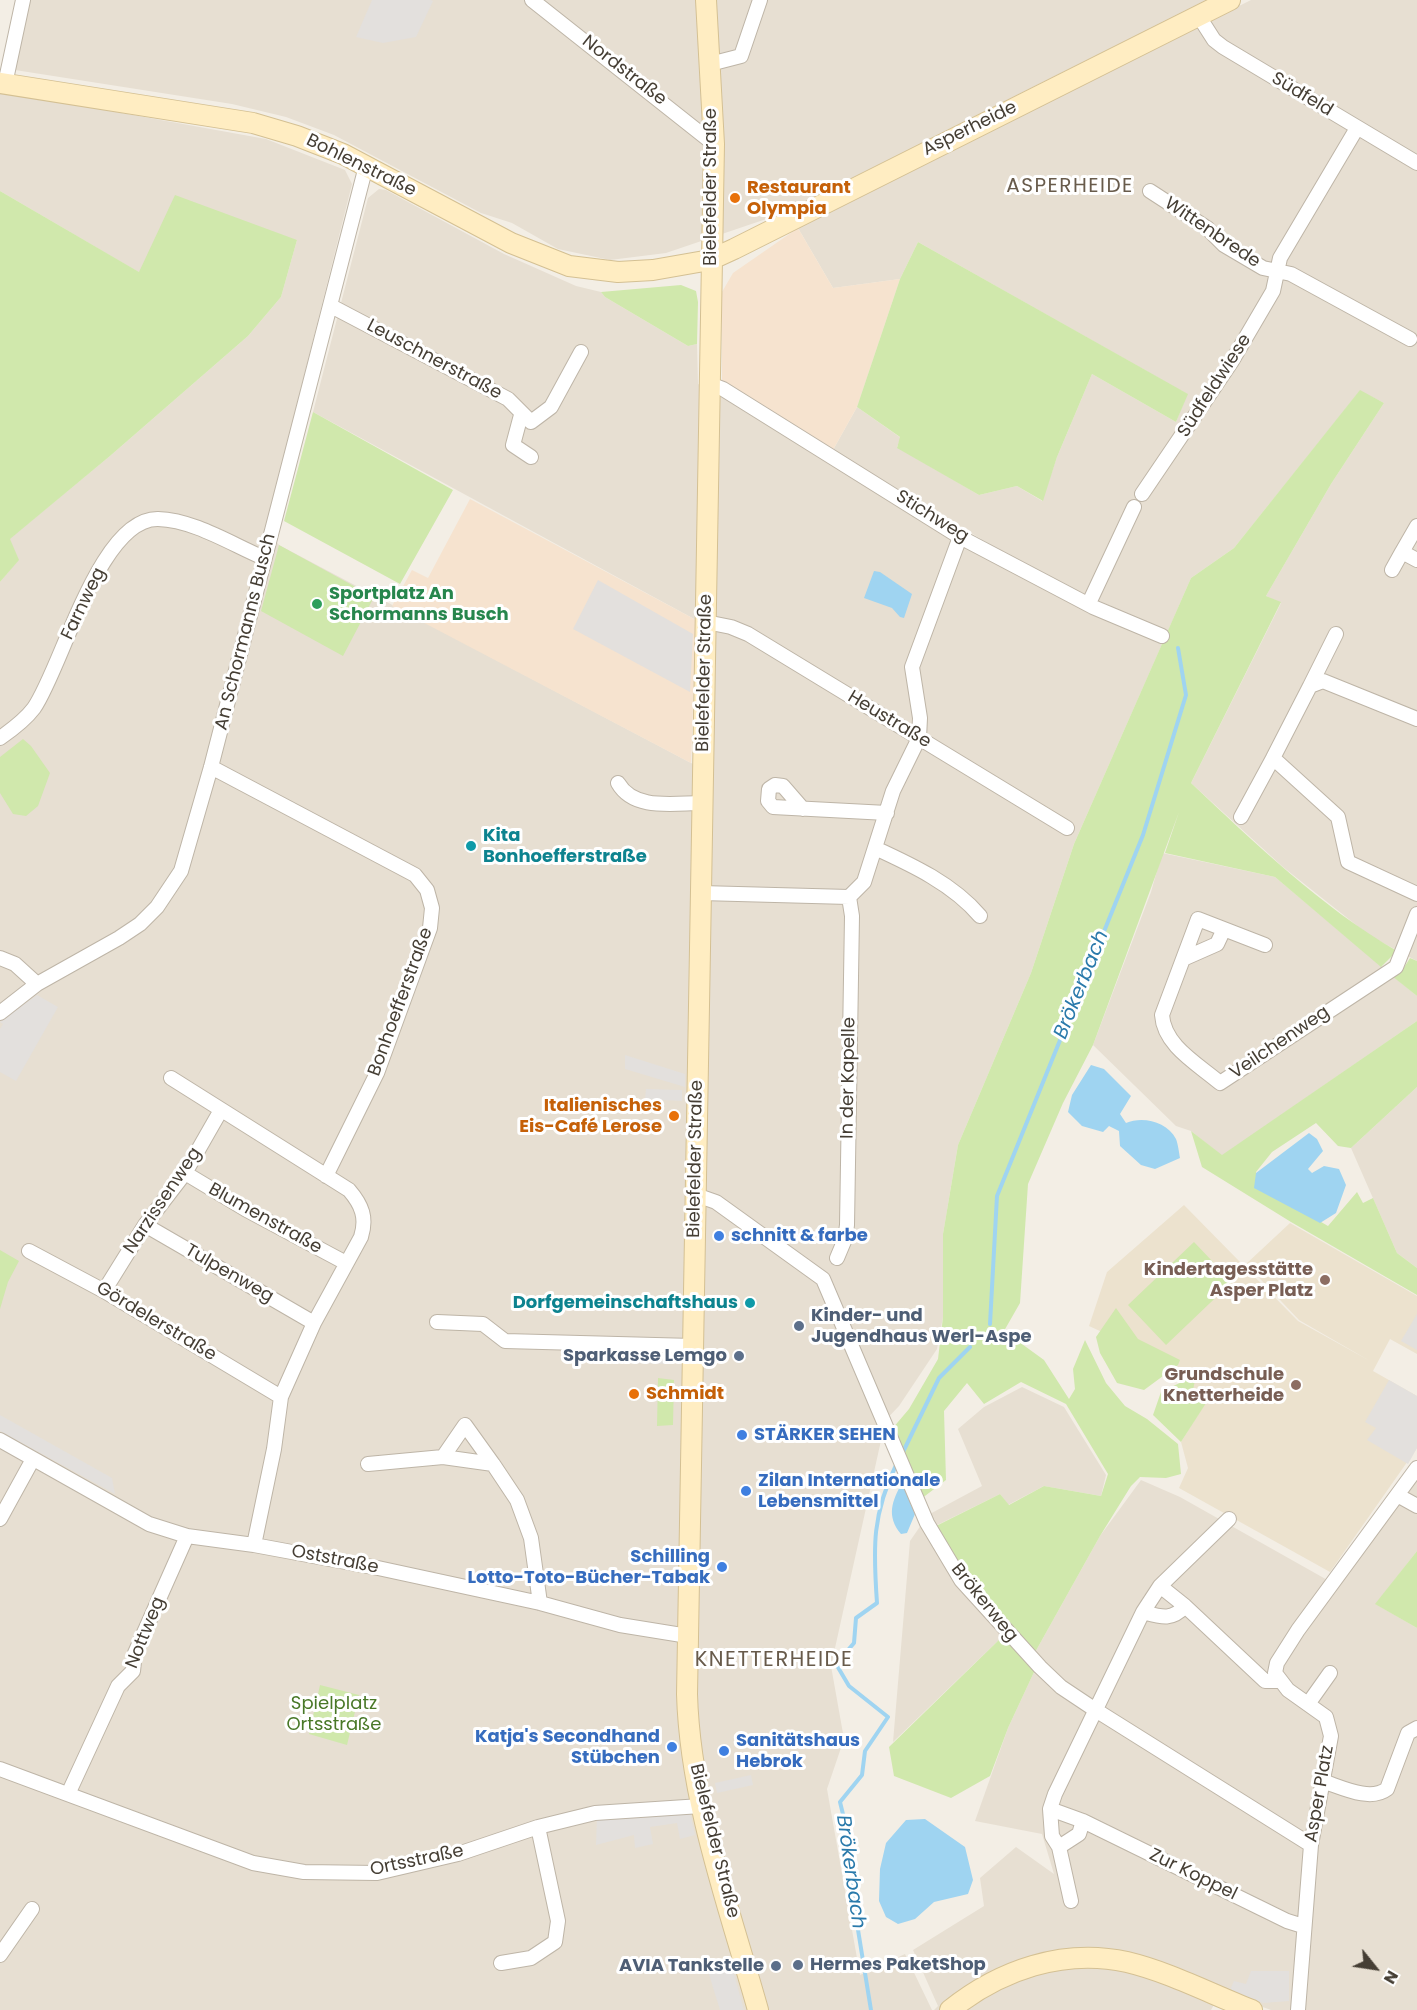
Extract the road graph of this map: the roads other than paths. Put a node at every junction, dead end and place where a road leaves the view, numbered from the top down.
1 (23, 0) edge
2 (532, 0) edge
3 (706, 0) edge
4 (760, 0) edge
5 (1230, 0) edge
6 (1198, 15) junction
7 (710, 64) junction
8 (4, 79) edge
9 (1357, 128) junction
10 (714, 144) junction
11 (1417, 163) edge
12 (366, 166) junction
13 (1150, 191) dead end
14 (710, 260) junction
15 (1276, 273) junction
16 (331, 306) junction
17 (1410, 339) dead end
18 (581, 352) dead end
19 (710, 384) junction
20 (526, 418) junction
21 (531, 457) dead end
22 (1142, 494) dead end
23 (1134, 507) dead end
24 (1417, 526) edge
25 (960, 537) junction
26 (1402, 552) junction
27 (264, 558) junction
28 (1417, 560) edge
29 (1392, 570) dead end
30 (1089, 603) junction
31 (706, 622) junction
32 (1336, 634) dead end
33 (1162, 636) dead end
34 (1310, 686) junction
35 (1417, 719) edge
36 (0, 738) edge
37 (919, 738) junction
38 (1273, 758) junction
39 (211, 767) junction
40 (618, 783) dead end
41 (702, 803) junction
42 (803, 809) dead end
43 (887, 813) junction
44 (1241, 817) dead end
45 (1067, 828) dead end
46 (875, 848) junction
47 (701, 893) junction
48 (1417, 894) edge
49 (849, 897) junction
50 (1417, 914) edge
51 (980, 916) dead end
52 (1224, 929) junction
53 (1265, 945) dead end
54 (0, 958) edge
55 (1183, 958) junction
56 (37, 984) junction
57 (0, 1012) edge
58 (171, 1078) dead end
59 (221, 1110) junction
60 (185, 1173) junction
61 (327, 1176) junction
62 (696, 1195) junction
63 (145, 1225) junction
64 (29, 1251) dead end
65 (837, 1258) dead end
66 (346, 1263) junction
67 (104, 1291) junction
68 (437, 1322) dead end
69 (314, 1323) junction
70 (693, 1346) junction
71 (281, 1397) junction
72 (0, 1440) edge
73 (443, 1457) junction
74 (33, 1459) junction
75 (368, 1464) dead end
76 (493, 1464) junction
77 (1417, 1468) edge
78 (1399, 1496) junction
79 (1417, 1506) edge
80 (0, 1519) edge
81 (1229, 1519) dead end
82 (187, 1536) junction
83 (254, 1545) junction
84 (1160, 1586) junction
85 (540, 1603) junction
86 (1185, 1606) junction
87 (1143, 1612) junction
88 (688, 1636) junction
89 (1330, 1673) dead end
90 (1278, 1681) junction
91 (1308, 1704) junction
92 (1094, 1709) junction
93 (1417, 1728) edge
94 (0, 1769) edge
95 (1322, 1781) junction
96 (69, 1792) junction
97 (701, 1806) junction
98 (1050, 1809) junction
99 (1083, 1821) junction
100 (538, 1827) junction
101 (1311, 1845) junction
102 (1059, 1848) junction
103 (1071, 1900) dead end
104 (32, 1910) dead end
105 (1303, 1926) junction
106 (0, 1955) edge
107 (501, 1963) dead end
108 (758, 2010) edge
109 (950, 2010) edge
110 (1252, 2010) edge
111 (1298, 2010) edge

1 - 8 street
2 - 10 street, Nordstraße
3 - 7 main road, Bielefelder Straße
4 - 7 street
5 - 6 main road, Asperheide
6 - 9 street, Südfeld
6 - 14 main road, Asperheide
7 - 10 main road, Bielefelder Straße
8 - 12 main road, Bohlenstraße
9 - 11 street, Südfeld
9 - 15 street, Südfeldwiese
10 - 14 main road, Bielefelder Straße
12 - 14 main road, Bohlenstraße
12 - 16 street, An Schormanns Busch
13 - 15 street, Wittenbrede
14 - 19 main road, Bielefelder Straße
15 - 17 street
15 - 22 street, Südfeldwiese
16 - 20 street, Leuschnerstraße
16 - 27 street, An Schormanns Busch
18 - 20 street
19 - 25 street, Stichweg
19 - 31 main road, Bielefelder Straße
20 - 21 street
23 - 30 street
24 - 26 street
25 - 30 street, Stichweg
25 - 37 street
26 - 28 street
26 - 29 street
27 - 36 street, Farnweg
27 - 39 street, An Schormanns Busch
30 - 33 street, Stichweg
31 - 37 street, Heustraße
31 - 41 main road, Bielefelder Straße
32 - 34 street
34 - 35 street
34 - 38 street
37 - 43 street
37 - 45 street, Heustraße
38 - 44 street
38 - 48 street
39 - 56 street, An Schormanns Busch
39 - 61 street, Bonhoefferstraße
40 - 41 street
41 - 47 main road, Bielefelder Straße
42 - 43 street
43 - 46 street
46 - 49 street
46 - 51 street
47 - 49 street
47 - 62 main road, Bielefelder Straße
49 - 65 street, In der Kapelle
50 - 55 street, Veilchenweg
52 - 53 street, Veilchenweg
52 - 55 street
52 - 55 street, Veilchenweg
54 - 56 street
56 - 57 street, An Schormanns Busch
58 - 59 street
59 - 60 street, Narzissenweg
59 - 61 street
60 - 63 street, Narzissenweg
60 - 66 street, Blumenstraße
61 - 66 street
62 - 70 main road, Bielefelder Straße
62 - 92 street, Brökerweg
63 - 67 street, Narzissenweg
63 - 69 street, Tulpenweg
64 - 67 street, Gördelerstraße
66 - 69 street
67 - 71 street, Gördelerstraße
68 - 70 street
69 - 71 street
70 - 88 main road, Bielefelder Straße
71 - 83 street
72 - 74 street, Oststraße
73 - 75 street
73 - 76 street
73 - 76 street
74 - 80 street
74 - 82 street, Oststraße
76 - 85 street
77 - 78 street
78 - 79 street
78 - 90 street
81 - 84 street
82 - 83 street, Oststraße
82 - 96 street, Nottweg
83 - 85 street, Oststraße
84 - 86 street, Asper Platz
84 - 87 street
85 - 88 street, Oststraße
86 - 87 street
86 - 90 street, Asper Platz
87 - 92 street
88 - 97 main road, Bielefelder Straße
89 - 91 street
90 - 91 street, Asper Platz
91 - 95 street, Asper Platz
92 - 98 street
92 - 101 street, Brökerweg
93 - 95 street
94 - 96 street, Ortsstraße
95 - 101 street, Asper Platz
96 - 100 street, Ortsstraße
97 - 100 street, Ortsstraße
97 - 108 main road, Bielefelder Straße
98 - 99 street, Zur Koppel
98 - 102 street
99 - 102 street
99 - 105 street, Zur Koppel
100 - 107 street
101 - 105 street, Asper Platz
102 - 103 street
104 - 106 street
105 - 111 street, Asper Platz
109 - 110 main road

